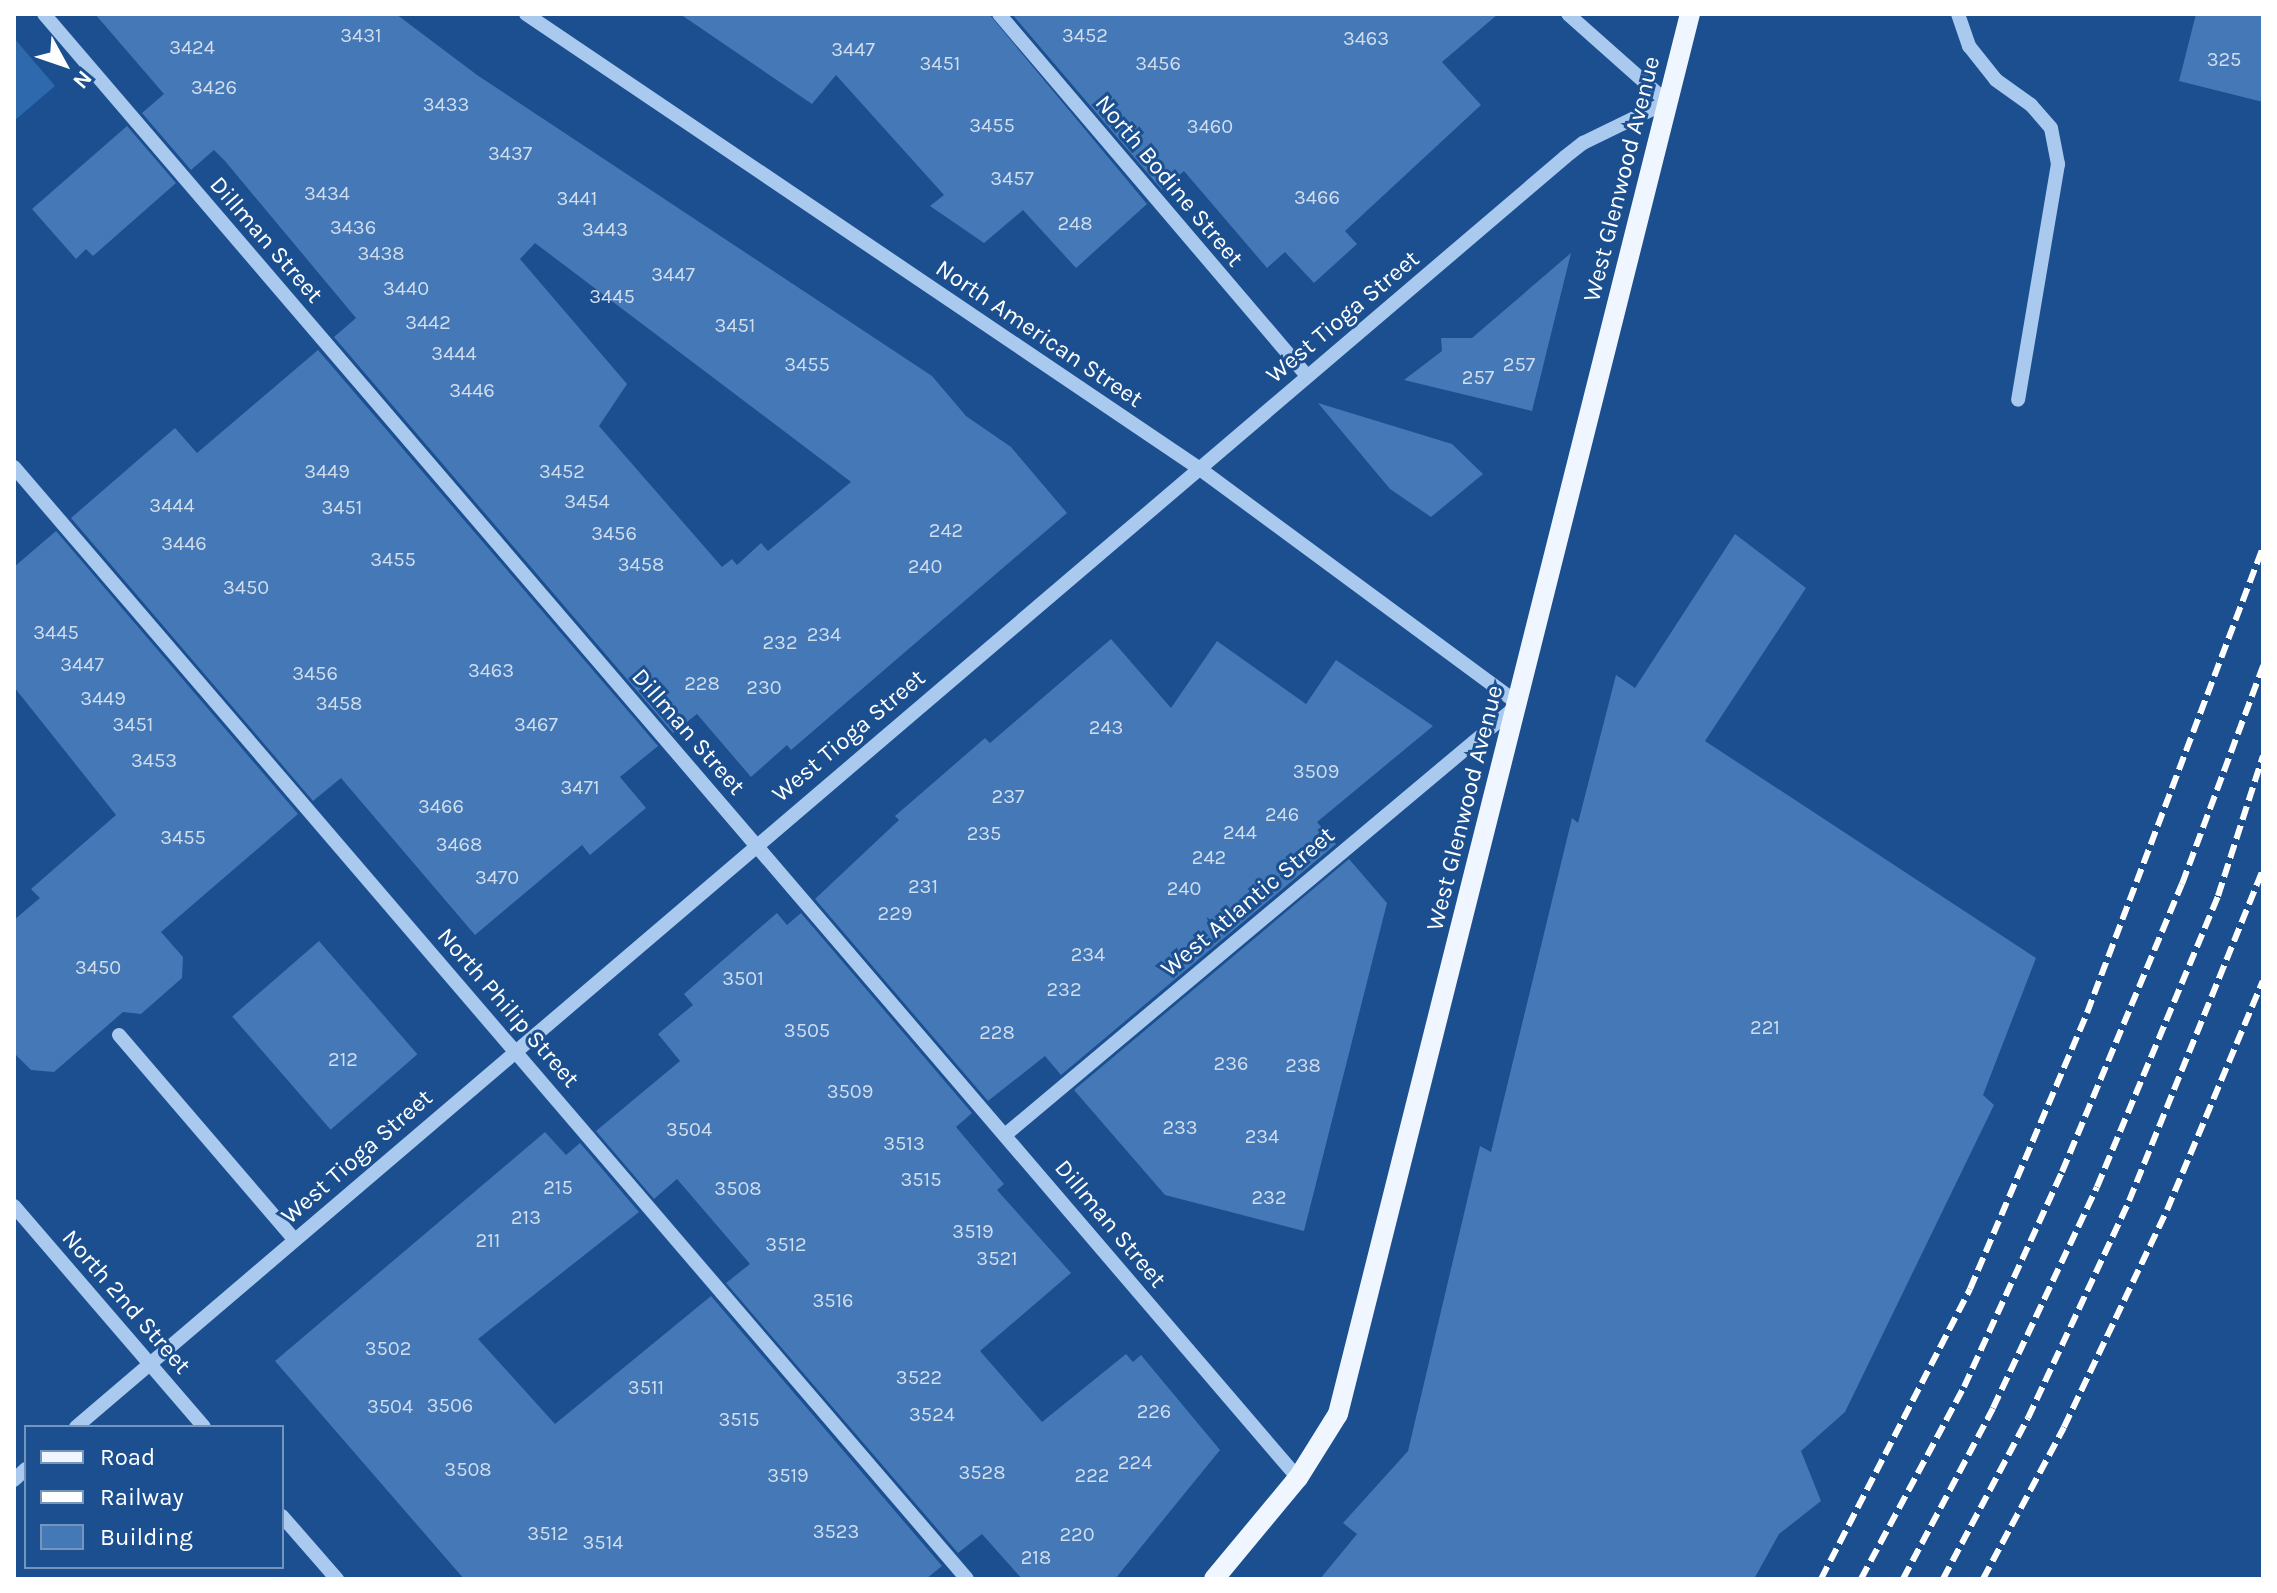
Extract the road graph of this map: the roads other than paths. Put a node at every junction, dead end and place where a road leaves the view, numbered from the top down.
1 (44, 14) edge
2 (526, 14) edge
3 (999, 14) edge
4 (1568, 14) edge
5 (1690, 14) edge
6 (1958, 14) edge
7 (1667, 102) junction
8 (1307, 376) junction
9 (2018, 400) dead end
10 (14, 467) edge
11 (1200, 469) junction
12 (1519, 704) junction
13 (755, 844) junction
14 (119, 1035) dead end
15 (516, 1051) junction
16 (1005, 1135) junction
17 (14, 1206) edge
18 (295, 1240) junction
19 (149, 1364) junction
20 (78, 1425) edge
21 (202, 1425) edge
22 (1298, 1478) junction
23 (284, 1518) edge
24 (337, 1579) edge
25 (967, 1579) edge
26 (1214, 1579) edge

1 - 13 street, Dillman Street
2 - 11 street, North American Street
3 - 8 street, North Bodine Street
4 - 7 street
5 - 7 main road, West Glenwood Avenue
6 - 9 street
7 - 8 street, West Tioga Street
7 - 12 main road, West Glenwood Avenue
8 - 11 street, West Tioga Street
10 - 15 street, North Philip Street
11 - 12 street, North American Street
11 - 13 street, West Tioga Street
12 - 16 street, West Atlantic Street
12 - 22 main road, West Glenwood Avenue
13 - 15 street, West Tioga Street
13 - 16 street, Dillman Street
14 - 18 street
15 - 18 street, West Tioga Street
15 - 25 street, North Philip Street
16 - 22 street, Dillman Street
17 - 19 street, North 2nd Street
18 - 19 street, West Tioga Street
19 - 20 street, West Tioga Street
19 - 21 street, North 2nd Street
22 - 26 main road, West Glenwood Avenue
23 - 24 street

